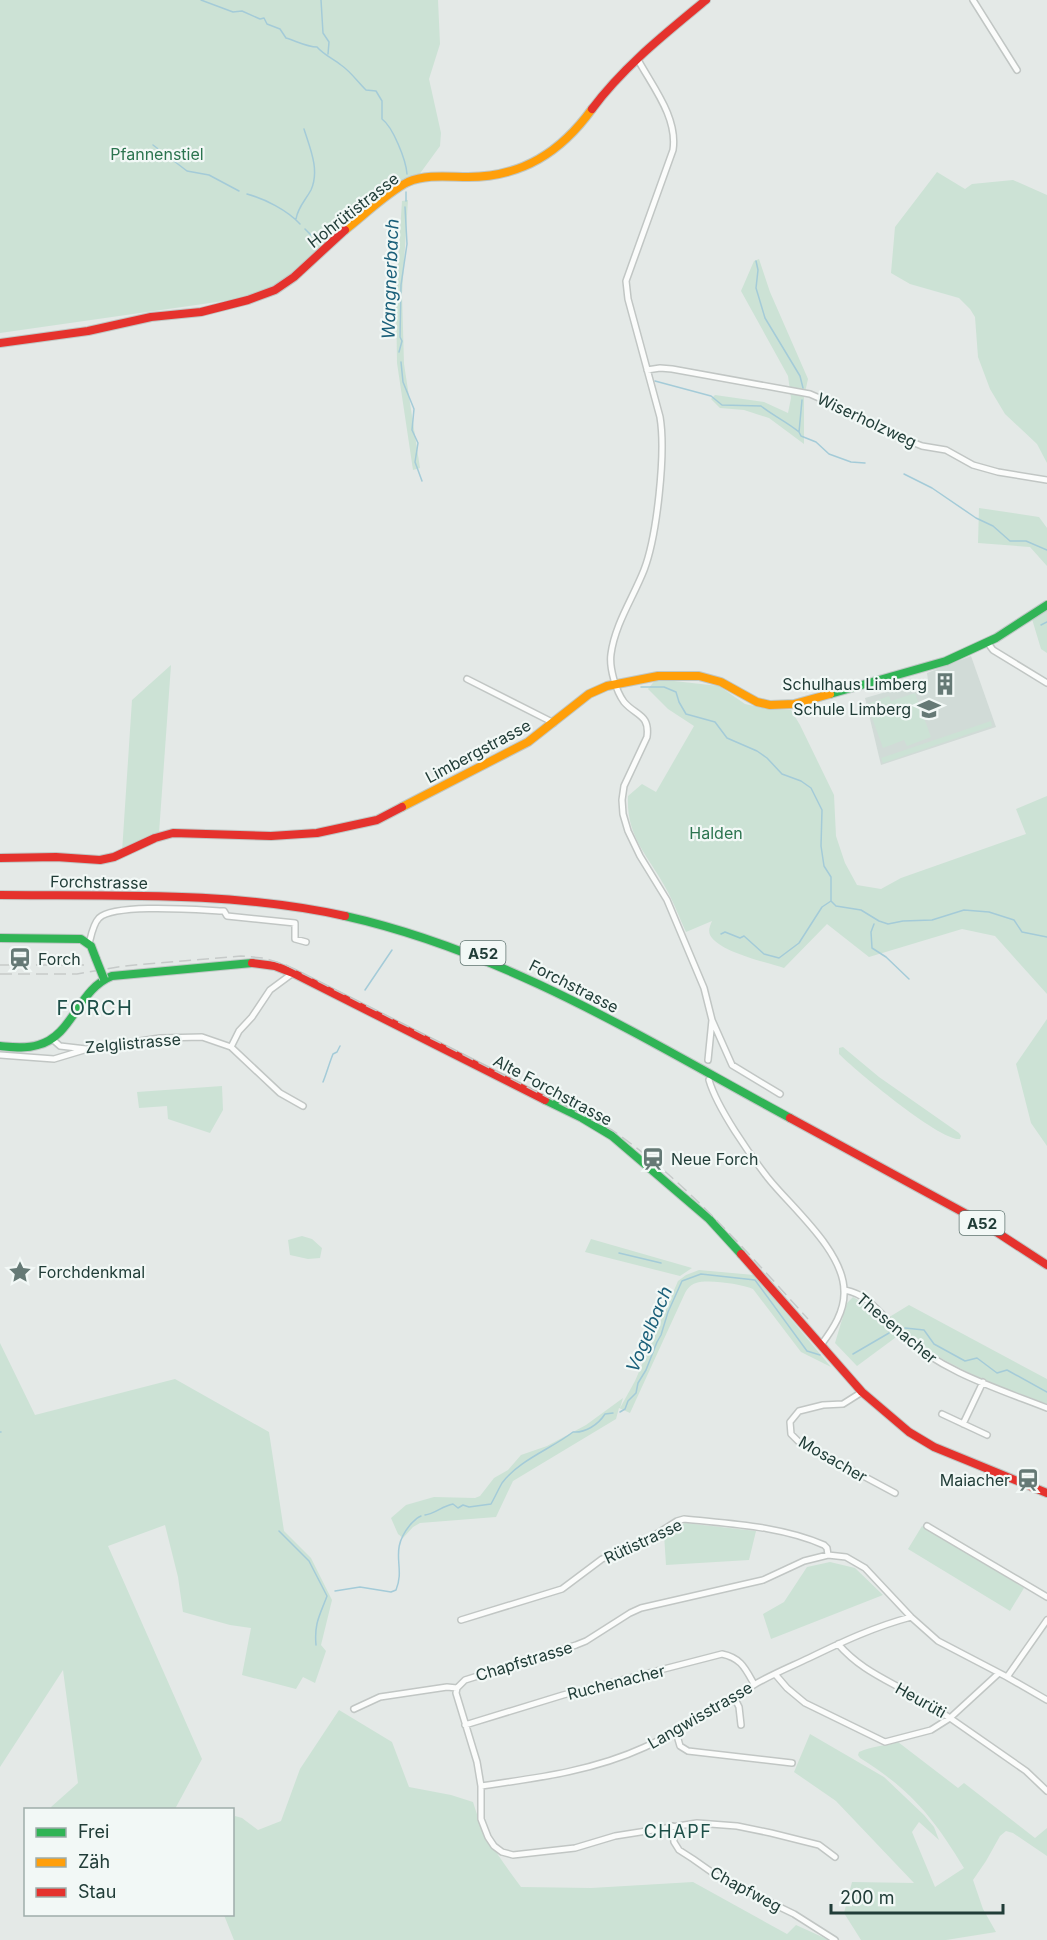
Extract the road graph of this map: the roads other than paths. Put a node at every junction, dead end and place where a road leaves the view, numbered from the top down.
1 (706, 0) edge
2 (973, 0) edge
3 (637, 58) junction
4 (1017, 70) dead end
5 (0, 343) edge
6 (647, 370) junction
7 (1047, 480) edge
8 (1047, 605) edge
9 (987, 642) junction
10 (467, 679) dead end
11 (1047, 683) edge
12 (616, 684) junction
13 (554, 723) junction
14 (0, 858) edge
15 (0, 893) edge
16 (0, 938) edge
17 (306, 942) dead end
18 (89, 944) junction
19 (293, 973) junction
20 (104, 979) junction
21 (712, 1020) junction
22 (51, 1038) junction
23 (0, 1046) edge
24 (231, 1047) junction
25 (86, 1049) junction
26 (0, 1055) edge
27 (708, 1060) dead end
28 (709, 1080) dead end
29 (780, 1094) dead end
30 (303, 1106) dead end
31 (1047, 1260) edge
32 (1047, 1265) edge
33 (844, 1290) junction
34 (821, 1345) junction
35 (983, 1382) junction
36 (862, 1392) junction
37 (1047, 1408) edge
38 (942, 1414) dead end
39 (963, 1424) junction
40 (987, 1435) dead end
41 (895, 1493) dead end
42 (1047, 1493) edge
43 (927, 1526) dead end
44 (828, 1555) junction
45 (1047, 1597) edge
46 (911, 1617) junction
47 (461, 1620) dead end
48 (1047, 1620) edge
49 (1046, 1628) edge
50 (838, 1644) junction
51 (999, 1673) junction
52 (775, 1674) junction
53 (1007, 1677) junction
54 (754, 1684) junction
55 (457, 1688) junction
56 (734, 1697) junction
57 (1047, 1700) edge
58 (354, 1709) dead end
59 (950, 1718) junction
60 (465, 1725) junction
61 (741, 1725) dead end
62 (676, 1732) junction
63 (792, 1763) dead end
64 (481, 1786) junction
65 (1047, 1791) edge
66 (672, 1826) junction
67 (835, 1857) dead end
68 (835, 1940) edge

1 - 3 main road, Hohrütistrasse
2 - 4 street
3 - 5 main road, Hohrütistrasse
3 - 6 street
6 - 7 street, Wiserholzweg
6 - 12 street
8 - 9 main road, Limbergstrasse
9 - 11 street
9 - 12 main road, Limbergstrasse
10 - 13 street
12 - 13 main road, Limbergstrasse
12 - 21 street
13 - 14 main road, Limbergstrasse
15 - 31 main road, Forchstrasse / A52
15 - 32 main road, Forchstrasse / A52
16 - 18 main road
17 - 18 street
18 - 20 main road, bridge
19 - 20 main road, Alte Forchstrasse
19 - 24 street
19 - 34 main road, Alte Forchstrasse
20 - 22 main road
21 - 27 street
21 - 29 street
22 - 23 main road
22 - 25 street, Zelglistrasse
24 - 25 street, Zelglistrasse
24 - 30 street, Zelglistrasse
25 - 26 street
28 - 33 street
33 - 34 street
33 - 35 street, Thesenacher
34 - 36 main road, Alte Forchstrasse
35 - 37 street, Thesenacher
35 - 39 street
36 - 41 street, Mosacher
36 - 42 main road, Alte Forchstrasse
38 - 39 street
39 - 40 street
43 - 45 street
44 - 46 street
44 - 47 street, Rütistrasse
44 - 55 street, Chapfstrasse
46 - 50 street, Langwisstrasse
46 - 51 street
48 - 49 street
49 - 53 street
50 - 52 street, Langwisstrasse
50 - 59 street, Heurüti
51 - 53 street
51 - 59 street, Heurüti
52 - 54 street, Langwisstrasse
52 - 59 street
53 - 57 street
54 - 56 street, Langwisstrasse
54 - 60 street, Ruchenacher
55 - 58 street
55 - 60 street, Chapfstrasse
56 - 61 street
56 - 62 street, Langwisstrasse
59 - 65 street
60 - 64 street, Chapfstrasse
62 - 63 street
62 - 64 street, Langwisstrasse
64 - 66 street, Chapfstrasse
66 - 67 street, Chapfstrasse
66 - 68 street, Chapfweg

